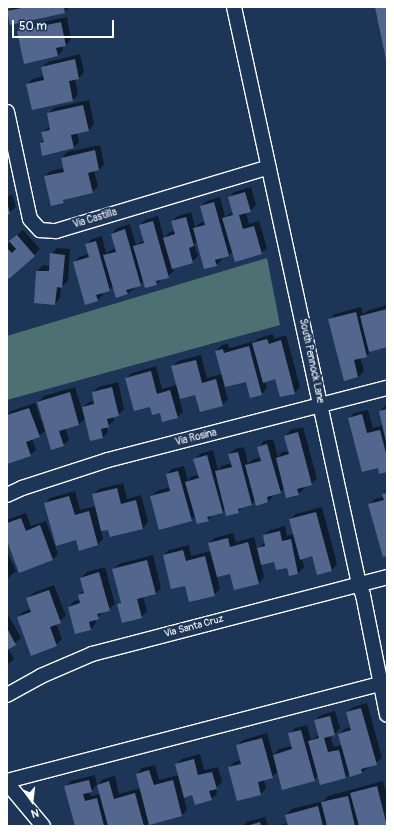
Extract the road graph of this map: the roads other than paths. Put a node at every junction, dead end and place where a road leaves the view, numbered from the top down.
1 (234, 7) edge
2 (7, 112) edge
3 (269, 167) junction
4 (387, 388) edge
5 (320, 406) junction
6 (7, 495) edge
7 (387, 576) edge
8 (359, 584) junction
9 (384, 683) edge
10 (7, 695) edge
11 (387, 715) edge
12 (7, 782) edge
13 (43, 826) edge

1 - 3 street, South Pennock Lane
2 - 3 street, Via Castilla
3 - 5 street, South Pennock Lane
4 - 5 street, Via Rosina
5 - 6 street, Via Rosina
5 - 8 street, South Pennock Lane
7 - 8 street, Via Santa Cruz
8 - 9 street, South Pennock Lane
8 - 10 street, Via Santa Cruz
9 - 11 street, South Pennock Lane
9 - 12 street
12 - 13 street

